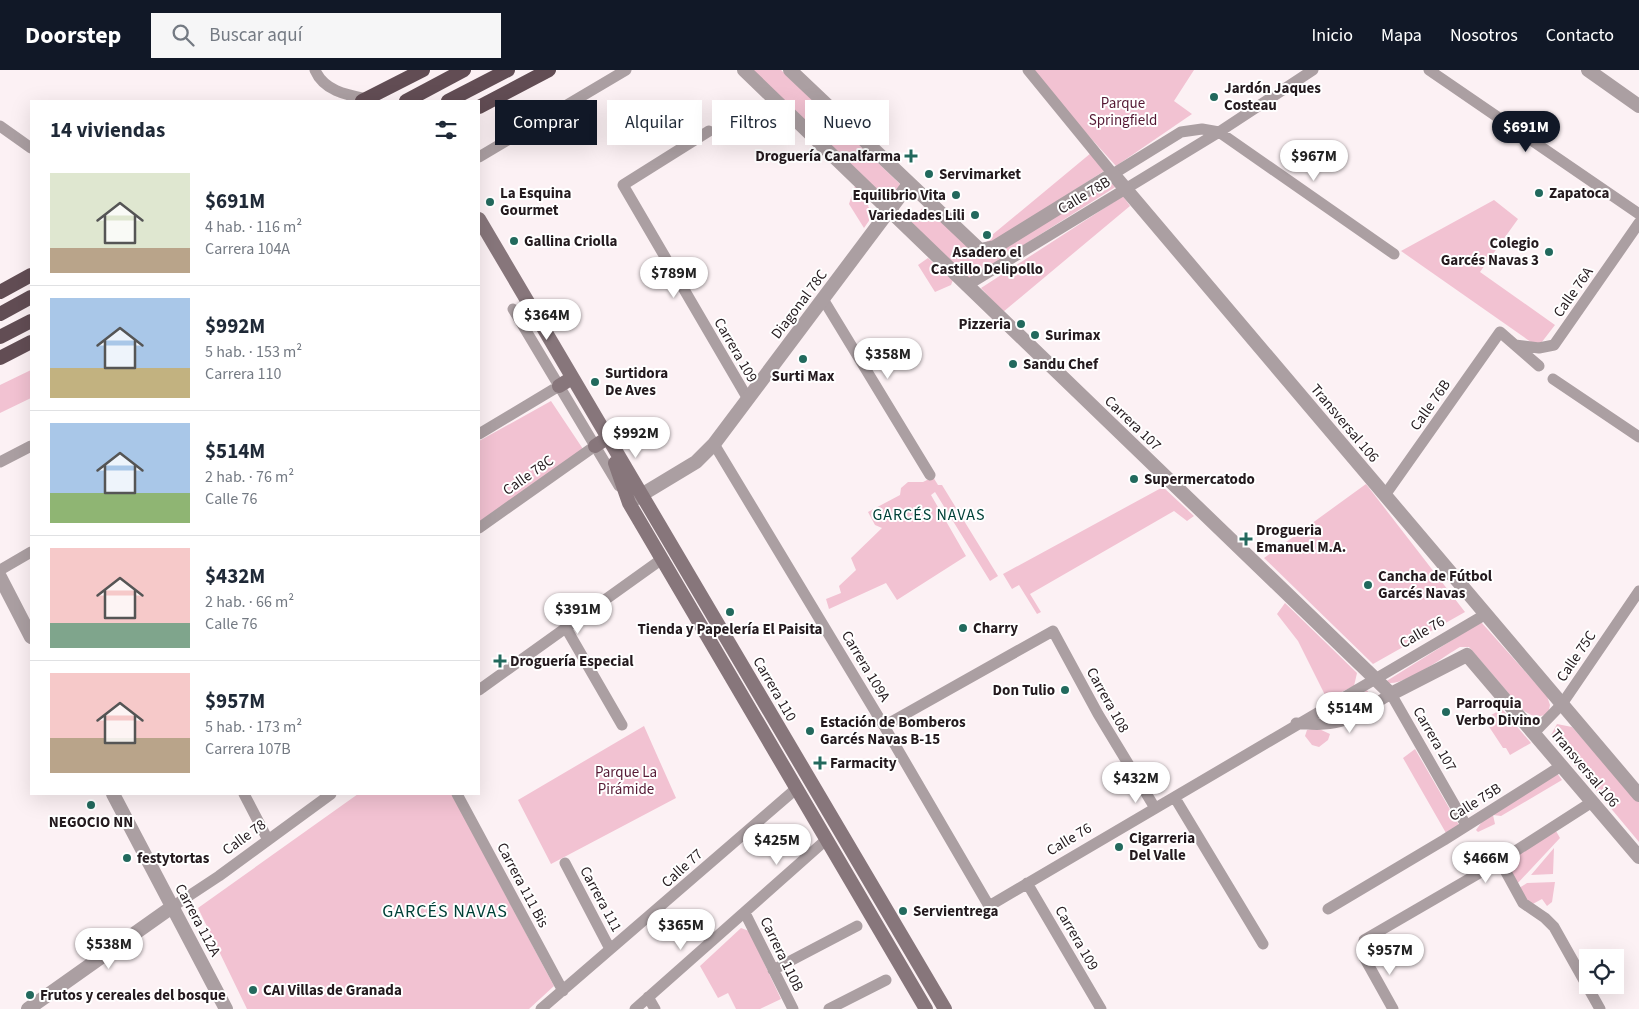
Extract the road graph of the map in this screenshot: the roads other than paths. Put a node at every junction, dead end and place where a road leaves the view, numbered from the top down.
1 (314, 70) edge
2 (423, 70) edge
3 (464, 70) edge
4 (508, 70) edge
5 (549, 70) edge
6 (626, 70) edge
7 (744, 70) edge
8 (790, 70) edge
9 (1028, 70) edge
10 (1313, 70) edge
11 (1428, 70) edge
12 (1588, 70) edge
13 (485, 82) junction
14 (522, 84) junction
15 (365, 100) edge
16 (408, 100) edge
17 (450, 100) edge
18 (480, 106) edge
19 (1639, 106) edge
20 (0, 126) edge
21 (709, 131) dead end
22 (1219, 132) junction
23 (30, 147) edge
24 (480, 156) edge
25 (1113, 174) junction
26 (909, 184) junction
27 (1126, 189) junction
28 (889, 212) junction
29 (1639, 214) edge
30 (480, 221) edge
31 (1639, 223) edge
32 (1394, 254) dead end
33 (30, 276) edge
34 (966, 286) junction
35 (0, 292) edge
36 (30, 298) edge
37 (823, 299) junction
38 (513, 309) dead end
39 (0, 314) edge
40 (30, 322) edge
41 (0, 337) edge
42 (30, 343) edge
43 (1515, 345) junction
44 (0, 358) edge
45 (1539, 366) dead end
46 (572, 378) junction
47 (1554, 379) dead end
48 (559, 386) junction
49 (748, 399) junction
50 (480, 433) edge
51 (1639, 436) edge
52 (607, 438) junction
53 (714, 444) junction
54 (595, 446) junction
55 (30, 447) edge
56 (0, 462) edge
57 (930, 475) dead end
58 (641, 495) junction
59 (1385, 495) junction
60 (629, 503) junction
61 (480, 527) edge
62 (30, 553) edge
63 (662, 559) junction
64 (0, 570) edge
65 (0, 577) edge
66 (1639, 591) edge
67 (1486, 614) junction
68 (566, 628) junction
69 (30, 635) edge
70 (1374, 678) junction
71 (480, 689) edge
72 (1391, 694) junction
73 (1562, 704) junction
74 (1296, 724) junction
75 (622, 725) dead end
76 (884, 726) junction
77 (1534, 733) junction
78 (789, 760) junction
79 (1561, 766) junction
80 (797, 788) junction
81 (114, 795) edge
82 (245, 795) edge
83 (331, 795) edge
84 (457, 795) edge
85 (1639, 795) edge
86 (1175, 798) junction
87 (1592, 802) junction
88 (1155, 808) junction
89 (1466, 826) junction
90 (827, 839) junction
91 (268, 840) junction
92 (1639, 857) edge
93 (1500, 861) junction
94 (565, 863) dead end
95 (1027, 883) junction
96 (989, 906) joint
97 (172, 907) junction
98 (1328, 909) dead end
99 (745, 913) junction
100 (857, 926) dead end
101 (1263, 944) dead end
102 (610, 949) junction
103 (773, 970) junction
104 (886, 980) dead end
105 (562, 991) junction
106 (648, 997) junction
107 (28, 1009) edge
108 (226, 1009) edge
109 (541, 1009) edge
110 (635, 1009) edge
111 (655, 1009) edge
112 (792, 1009) edge
113 (829, 1009) edge
114 (926, 1009) edge
115 (945, 1009) edge
116 (1101, 1009) edge
117 (1393, 1009) edge
118 (1600, 1009) edge

1 - 15 street
2 - 15 highway
3 - 16 highway
4 - 13 highway
5 - 14 highway
6 - 24 street
7 - 28 street, Carrera 107
8 - 26 street
9 - 25 street, Transversal 106
10 - 22 street, Calle 78B
11 - 29 street
12 - 19 street
13 - 14 highway
13 - 17 highway
14 - 18 highway
20 - 23 street
21 - 49 street, Carrera 109
22 - 25 street, Calle 78B
22 - 27 street, Calle 78B
22 - 32 street
25 - 26 street, Calle 78B
25 - 27 street, Transversal 106
26 - 28 street, Diagonal 78C
27 - 34 street, Calle 78B
27 - 59 street, Transversal 106
28 - 34 street, Carrera 107
28 - 37 street, Diagonal 78C
30 - 46 main road, Carrera 110
31 - 43 street, Calle 76A
33 - 35 highway
34 - 70 street, Carrera 107
36 - 39 highway
37 - 49 street, Diagonal 78C
37 - 57 street
38 - 48 street, Carrera 110
40 - 41 highway
42 - 44 highway
43 - 45 street
43 - 59 street, Calle 76B
46 - 48 main road
46 - 52 main road, Carrera 110
47 - 51 street
48 - 50 street
48 - 54 street, Carrera 110
49 - 53 street, Diagonal 78C
52 - 54 main road
52 - 58 main road, Carrera 110
52 - 60 main road, Carrera 110
53 - 58 street, Diagonal 78C
53 - 76 street, Carrera 109A
54 - 60 street, Carrera 110
54 - 61 street, Calle 78C
55 - 56 street
58 - 60 street, Diagonal 78C
58 - 78 main road, Carrera 110
59 - 67 street, Transversal 106
60 - 63 main road, Carrera 110
62 - 64 street
63 - 68 street
63 - 78 main road, Carrera 110
65 - 69 street
66 - 73 street, Calle 75C
67 - 70 street, Calle 76
67 - 73 street, Transversal 106
68 - 71 street
68 - 75 street
70 - 72 street, Carrera 107
70 - 74 street, Calle 76
72 - 74 street
72 - 77 street, Transversal 106
72 - 89 street, Carrera 107
73 - 77 street, Calle 75C
73 - 85 street, Transversal 106
74 - 86 street, Calle 76
76 - 88 street, Carrera 108
76 - 96 street, Carrera 109A
77 - 79 street, Transversal 106
78 - 80 main road, Carrera 110
78 - 115 main road, Carrera 110
79 - 87 street, Transversal 106
79 - 89 street, Calle 75B
80 - 90 main road, Carrera 110
80 - 102 street, Calle 77
81 - 97 street, Carrera 112A
82 - 91 street
83 - 91 street, Calle 78
84 - 105 street, Carrera 111 Bis
86 - 88 street, Calle 76
86 - 101 street
87 - 92 street, Transversal 106
87 - 93 street
88 - 95 street, Calle 76
89 - 98 street, Calle 75B
90 - 99 street
90 - 114 main road, Carrera 110
91 - 97 street, Calle 78
93 - 117 street
93 - 118 street
94 - 102 street, Carrera 111
95 - 96 street, Calle 76
95 - 116 street, Carrera 109
97 - 107 street, Calle 78
97 - 108 street, Carrera 112A
99 - 103 street, Carrera 110B
99 - 106 street
100 - 103 street
102 - 105 street, Calle 77
103 - 112 street, Carrera 110B
104 - 113 street
105 - 109 street, Calle 77
106 - 110 street
106 - 111 street

